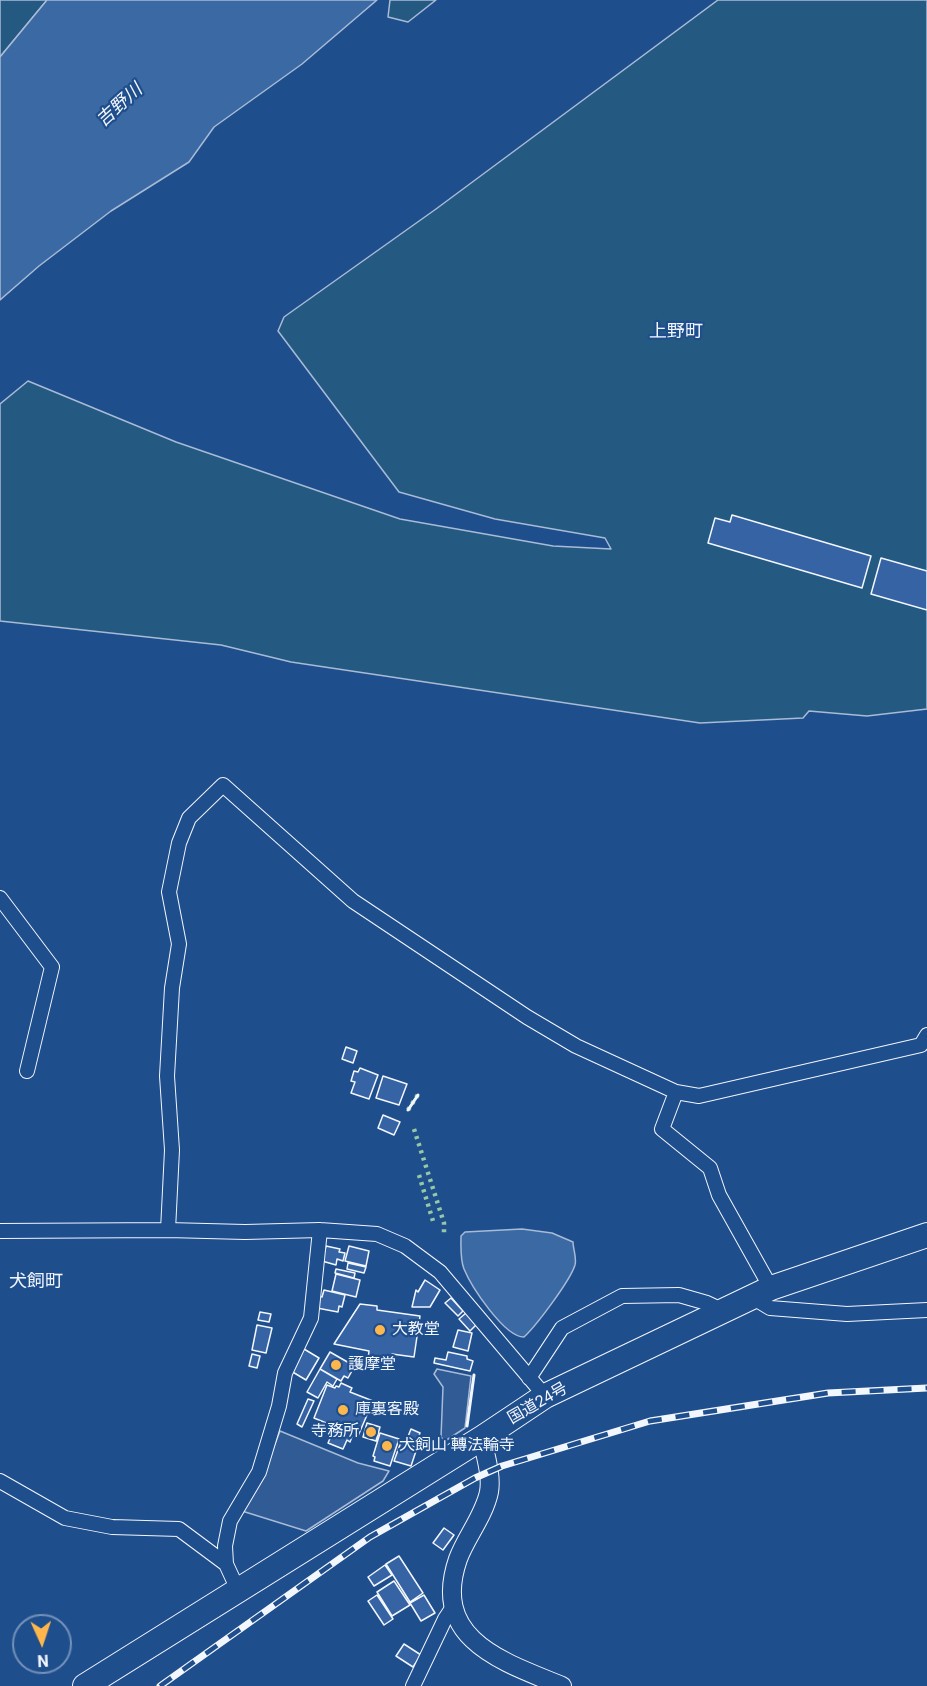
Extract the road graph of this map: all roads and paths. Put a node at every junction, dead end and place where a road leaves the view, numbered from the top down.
1 (0, 898) edge
2 (927, 1035) edge
3 (27, 1071) dead end
4 (676, 1092) junction
5 (168, 1230) junction
6 (320, 1230) junction
7 (0, 1231) edge
8 (927, 1235) edge
9 (762, 1293) junction
10 (927, 1310) edge
11 (724, 1311) junction
12 (529, 1378) junction
13 (545, 1396) junction
14 (482, 1438) junction
15 (0, 1481) edge
16 (226, 1564) junction
17 (238, 1590) junction
18 (453, 1606) junction
19 (85, 1686) edge
20 (413, 1686) edge
21 (562, 1686) edge

1 - 3 street
2 - 4 street
4 - 5 street
4 - 9 street
5 - 6 street
5 - 7 street
6 - 12 street
6 - 16 street
8 - 9 highway, 国道24号
9 - 10 street
9 - 11 highway, 国道24号
11 - 12 street
11 - 13 highway, 国道24号
12 - 13 street
13 - 14 highway, 国道24号
14 - 17 highway, 国道24号
14 - 18 street
15 - 16 street
16 - 17 street
17 - 19 highway, 国道24号
18 - 20 street
18 - 21 street

